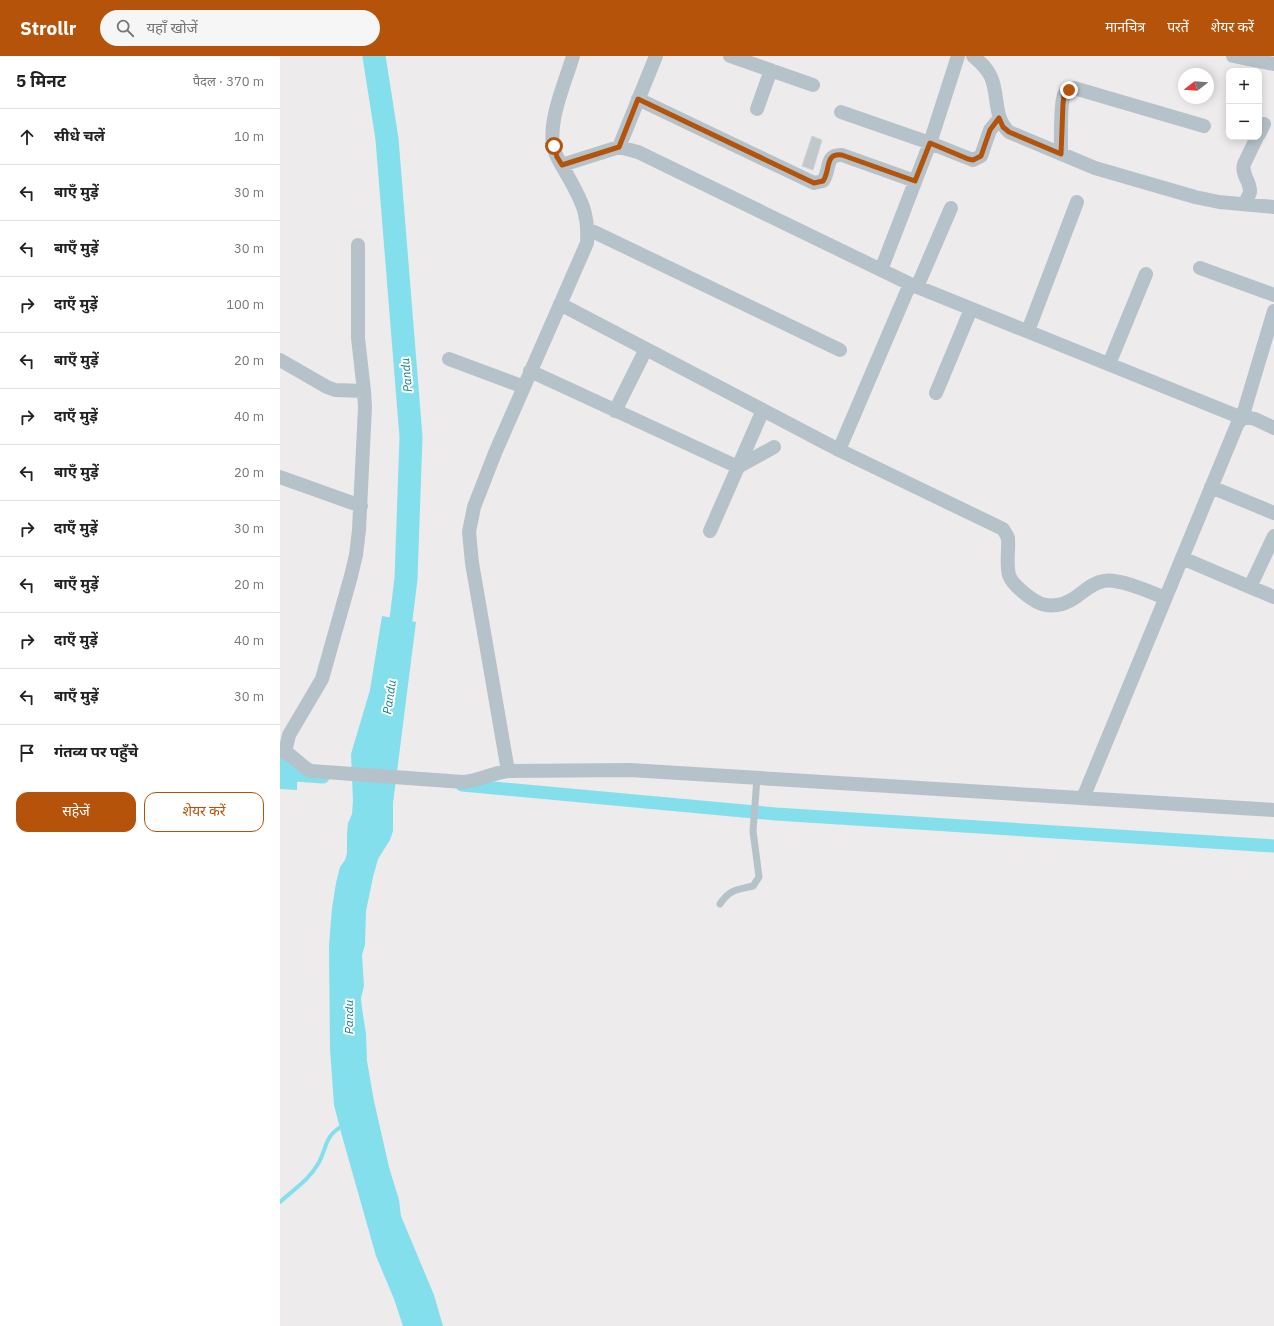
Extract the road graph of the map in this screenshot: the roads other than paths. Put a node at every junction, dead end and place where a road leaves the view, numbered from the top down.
1 (573, 56) edge
2 (656, 56) edge
3 (730, 56) edge
4 (958, 56) edge
5 (972, 56) edge
6 (1233, 56) edge
7 (1274, 64) edge
8 (771, 70) junction
9 (813, 85) dead end
10 (638, 99) junction
11 (757, 109) dead end
12 (841, 112) dead end
13 (999, 118) junction
14 (1204, 126) dead end
15 (1256, 140) edge
16 (930, 143) junction
17 (619, 147) junction
18 (1061, 154) junction
19 (562, 165) junction
20 (915, 181) junction
21 (1077, 202) dead end
22 (1245, 204) junction
23 (1274, 207) edge
24 (951, 208) dead end
25 (588, 229) junction
26 (358, 245) dead end
27 (1200, 268) dead end
28 (881, 270) junction
29 (1146, 274) dead end
30 (914, 285) junction
31 (1274, 295) edge
32 (560, 304) junction
33 (971, 309) junction
34 (1274, 311) edge
35 (1028, 331) junction
36 (646, 349) junction
37 (840, 350) dead end
38 (449, 359) dead end
39 (280, 360) edge
40 (1109, 364) junction
41 (530, 371) junction
42 (524, 387) junction
43 (364, 391) junction
44 (936, 393) dead end
45 (763, 410) junction
46 (615, 411) junction
47 (1242, 418) junction
48 (1274, 428) edge
49 (774, 447) dead end
50 (839, 450) junction
51 (738, 467) junction
52 (280, 477) edge
53 (1211, 488) junction
54 (361, 506) junction
55 (1274, 513) edge
56 (710, 531) dead end
57 (1274, 536) edge
58 (1182, 558) junction
59 (1250, 587) junction
60 (1274, 597) edge
61 (1165, 598) junction
62 (283, 751) edge
63 (508, 771) junction
64 (757, 784) junction
65 (1083, 798) junction
66 (1274, 810) edge
67 (720, 904) dead end

1 - 19 street
2 - 10 street
3 - 8 street
4 - 16 street
5 - 13 street
6 - 7 street
8 - 9 street
8 - 11 street
10 - 17 street
10 - 20 street
12 - 16 street
13 - 16 street
13 - 18 street
14 - 18 street
15 - 22 street
16 - 20 street
17 - 19 street
17 - 28 street
18 - 22 street
19 - 25 street
20 - 28 street
21 - 35 street
22 - 23 street
24 - 30 street
25 - 32 street
25 - 37 street
26 - 43 street
27 - 31 street
28 - 30 street
29 - 40 street
30 - 33 street
30 - 50 street
32 - 36 street
32 - 41 street
33 - 35 street
33 - 44 street
34 - 47 street
35 - 40 street
36 - 45 street
36 - 46 street
38 - 42 street
39 - 43 street
40 - 47 street
41 - 42 street
41 - 46 street
42 - 63 street
43 - 54 street
45 - 50 street
45 - 51 street
46 - 51 street
47 - 48 street
47 - 53 street
49 - 51 street
50 - 61 street
51 - 56 street
52 - 54 street
53 - 55 street
53 - 58 street
54 - 62 street
57 - 59 street
58 - 59 street
58 - 61 street
59 - 60 street
61 - 65 street
62 - 63 street
63 - 64 street
64 - 65 street
64 - 67 lane
65 - 66 street

